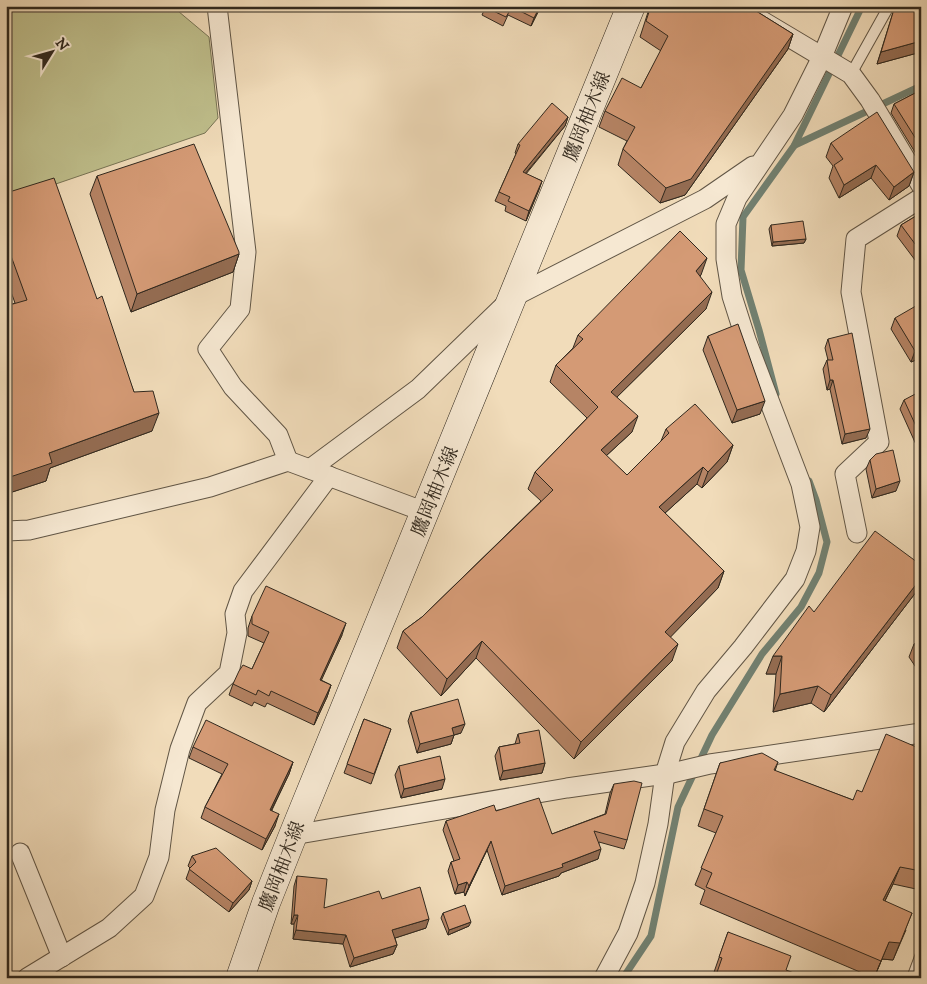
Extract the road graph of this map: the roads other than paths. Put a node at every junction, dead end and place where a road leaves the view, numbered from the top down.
1 (217, 6) edge
2 (631, 6) edge
3 (737, 6) edge
4 (844, 6) edge
5 (889, 6) edge
6 (822, 56) junction
7 (851, 74) junction
8 (763, 160) junction
9 (921, 185) edge
10 (921, 198) edge
11 (512, 297) junction
12 (288, 461) junction
13 (310, 469) junction
14 (328, 476) junction
15 (425, 512) junction
16 (6, 531) edge
17 (857, 533) dead end
18 (921, 732) edge
19 (668, 774) junction
20 (292, 835) junction
21 (20, 853) dead end
22 (921, 954) edge
23 (62, 957) junction
24 (27, 978) edge
25 (240, 978) edge
26 (604, 978) edge
27 (912, 978) edge

1 - 12 street
2 - 11 main road, 鷹岡柚木線
3 - 6 street
4 - 6 street
5 - 7 lane
6 - 7 street
6 - 8 street
7 - 9 street
8 - 11 street
8 - 19 street
10 - 17 street
11 - 13 street
11 - 15 main road, 鷹岡柚木線
12 - 13 street
12 - 16 street
13 - 14 street
14 - 15 street
14 - 23 street
15 - 20 main road, 鷹岡柚木線
18 - 19 street
19 - 20 street
19 - 26 street
20 - 25 main road, 鷹岡柚木線
21 - 23 street
22 - 27 lane
23 - 24 street

